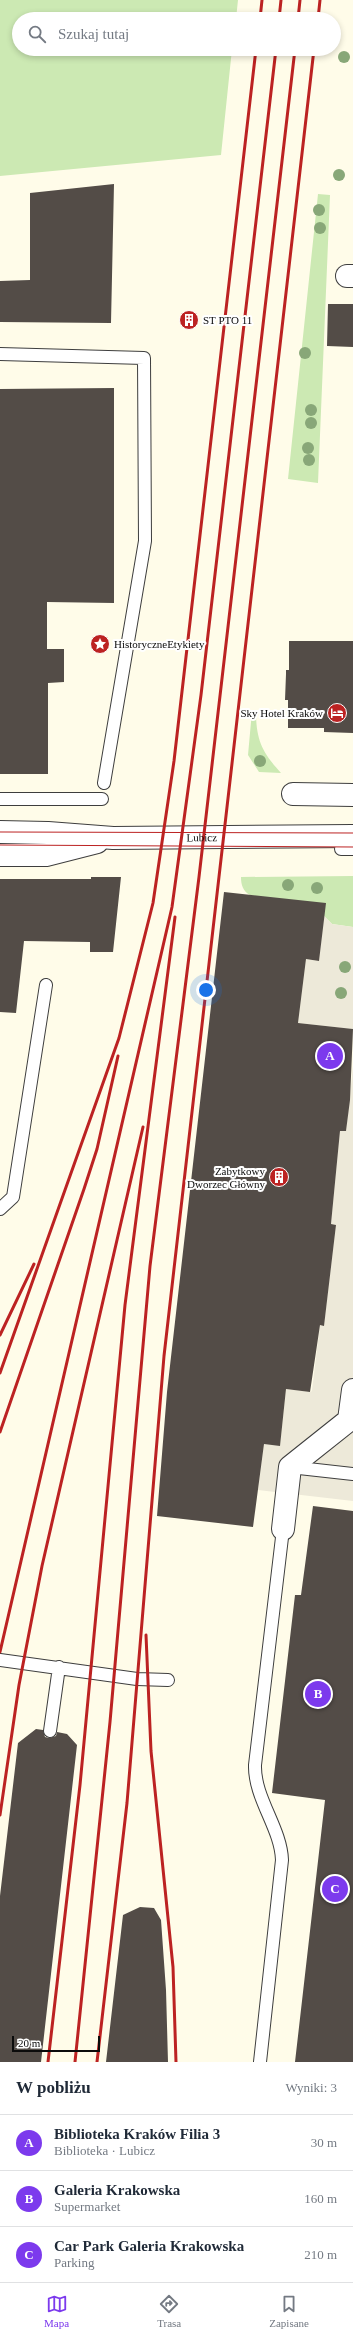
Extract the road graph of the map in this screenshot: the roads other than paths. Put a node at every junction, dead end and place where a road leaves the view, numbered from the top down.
1 (0, 354) edge
2 (104, 783) dead end
3 (293, 794) dead end
4 (353, 795) edge
5 (0, 799) edge
6 (102, 799) dead end
7 (0, 832) edge
8 (113, 838) junction
9 (350, 846) edge
10 (0, 855) edge
11 (46, 984) dead end
12 (0, 1209) edge
13 (353, 1390) edge
14 (290, 1467) junction
15 (353, 1474) edge
16 (283, 1529) joint
17 (0, 1660) edge
18 (59, 1667) junction
19 (168, 1680) dead end
20 (50, 1731) dead end
21 (260, 2062) edge

1 - 2 lane
3 - 4 street
5 - 6 lane
7 - 8 street, Lubicz
8 - 9 street, Lubicz
8 - 10 street, Lubicz
11 - 12 lane
13 - 14 street
14 - 15 lane
14 - 16 street
16 - 21 lane
17 - 18 lane
18 - 19 lane
18 - 20 lane

